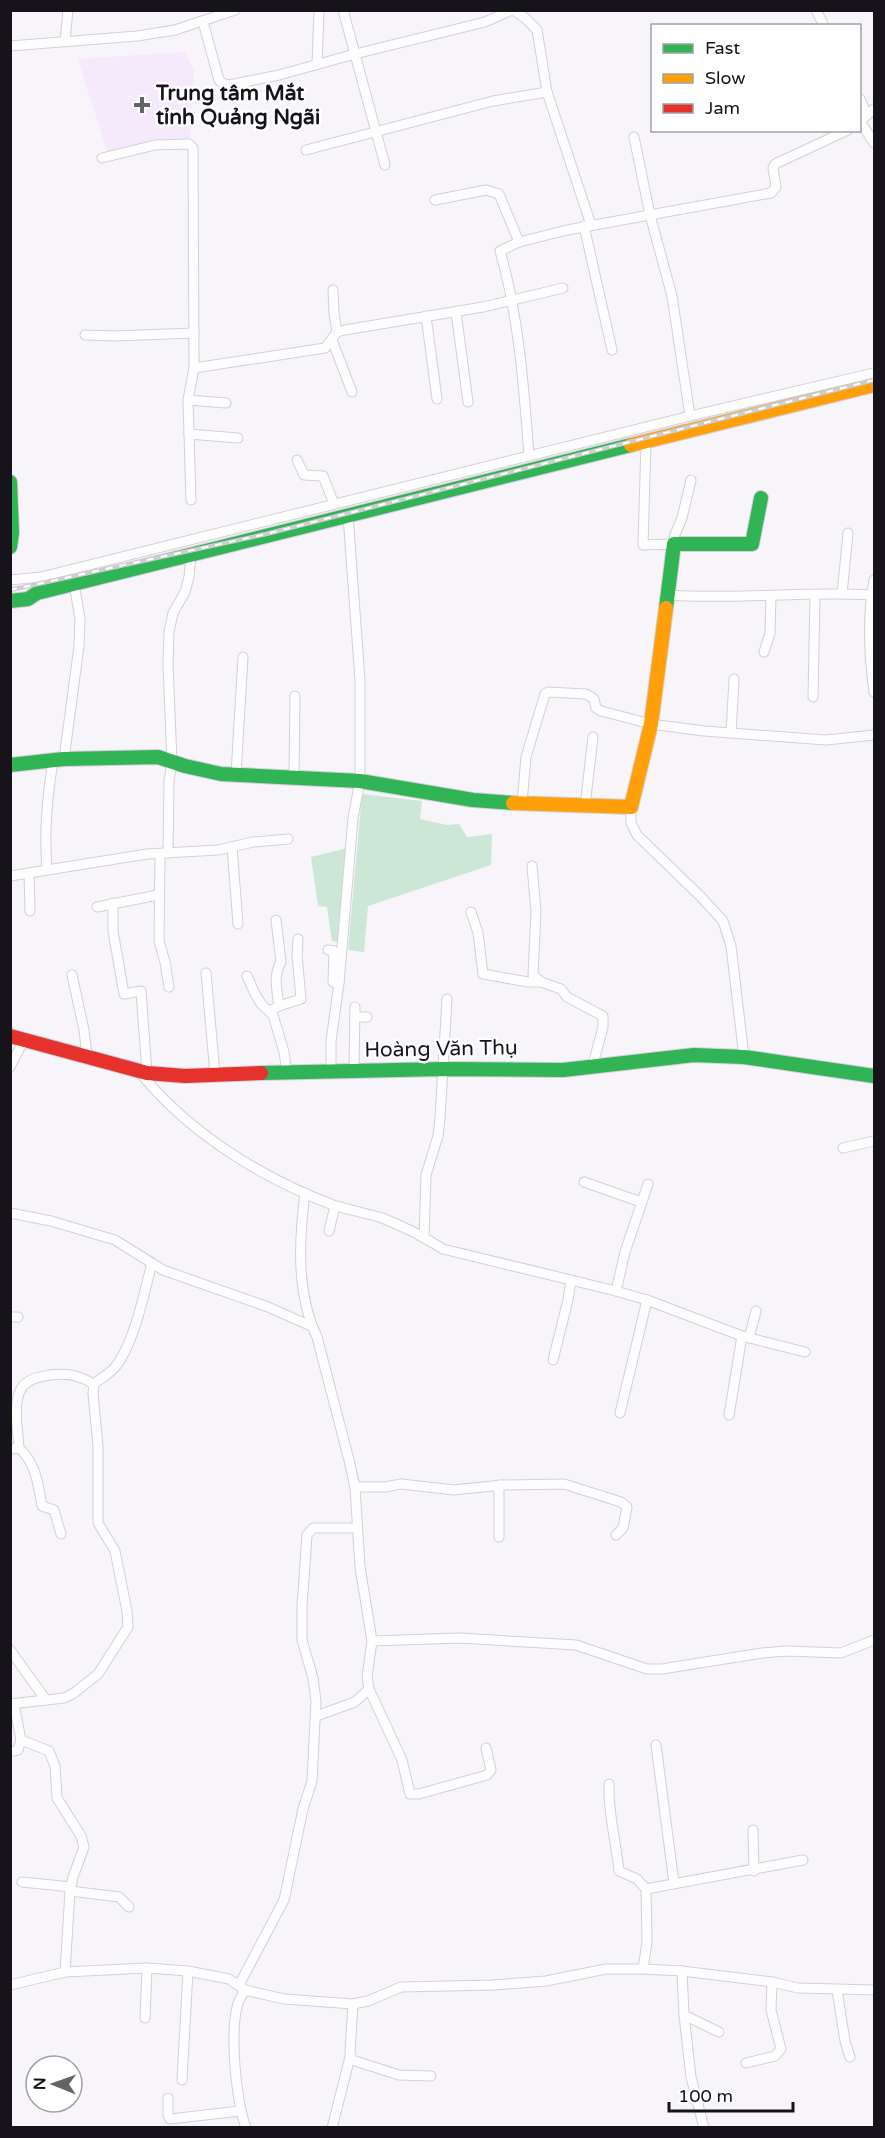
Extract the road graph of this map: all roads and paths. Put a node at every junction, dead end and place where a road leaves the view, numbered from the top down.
1 (68, 10) edge
2 (235, 10) edge
3 (319, 10) edge
4 (343, 10) edge
5 (513, 10) edge
6 (816, 10) edge
7 (203, 22) junction
8 (823, 24) edge
9 (65, 41) junction
10 (10, 46) edge
11 (355, 54) junction
12 (317, 64) junction
13 (546, 92) junction
14 (865, 117) edge
15 (844, 132) edge
16 (376, 133) junction
17 (634, 137) dead end
18 (874, 143) edge
19 (306, 150) dead end
20 (102, 158) dead end
21 (384, 165) dead end
22 (435, 200) dead end
23 (650, 215) junction
24 (588, 225) junction
25 (519, 242) junction
26 (563, 288) dead end
27 (333, 290) dead end
28 (511, 300) junction
29 (456, 312) junction
30 (426, 316) junction
31 (194, 333) junction
32 (85, 335) dead end
33 (335, 336) junction
34 (612, 351) dead end
35 (194, 368) junction
36 (874, 373) edge
37 (874, 385) edge
38 (352, 392) dead end
39 (437, 399) dead end
40 (188, 400) junction
41 (468, 402) dead end
42 (226, 403) dead end
43 (690, 416) junction
44 (189, 434) junction
45 (238, 438) dead end
46 (646, 442) junction
47 (529, 456) junction
48 (297, 460) dead end
49 (691, 480) dead end
50 (10, 482) edge
51 (761, 498) dead end
52 (191, 500) dead end
53 (334, 504) junction
54 (348, 515) junction
55 (848, 533) dead end
56 (674, 544) junction
57 (10, 547) edge
58 (191, 555) junction
59 (10, 580) edge
60 (874, 580) edge
61 (74, 584) junction
62 (842, 594) junction
63 (666, 595) junction
64 (815, 595) junction
65 (871, 595) junction
66 (771, 596) junction
67 (10, 601) edge
68 (873, 641) edge
69 (764, 652) dead end
70 (243, 657) dead end
71 (734, 679) dead end
72 (874, 692) edge
73 (295, 696) dead end
74 (813, 697) dead end
75 (651, 724) junction
76 (731, 733) junction
77 (874, 735) edge
78 (593, 737) dead end
79 (59, 760) junction
80 (172, 762) junction
81 (10, 765) edge
82 (236, 774) junction
83 (294, 777) junction
84 (360, 781) junction
85 (522, 803) junction
86 (585, 806) junction
87 (631, 807) junction
88 (288, 839) dead end
89 (232, 847) junction
90 (164, 854) junction
91 (532, 866) dead end
92 (47, 869) junction
93 (29, 873) junction
94 (10, 876) edge
95 (158, 895) junction
96 (113, 903) junction
97 (97, 907) dead end
98 (30, 911) dead end
99 (471, 912) dead end
100 (276, 920) dead end
101 (238, 924) dead end
102 (298, 939) dead end
103 (328, 950) dead end
104 (206, 973) dead end
105 (72, 975) dead end
106 (248, 976) dead end
107 (541, 982) junction
108 (339, 983) junction
109 (169, 987) dead end
110 (447, 999) dead end
111 (355, 1007) dead end
112 (275, 1008) junction
113 (355, 1017) junction
114 (367, 1017) dead end
115 (10, 1035) edge
116 (25, 1038) junction
117 (87, 1056) junction
118 (744, 1057) junction
119 (10, 1067) edge
120 (592, 1068) junction
121 (443, 1069) junction
122 (142, 1071) junction
123 (331, 1071) junction
124 (354, 1071) junction
125 (286, 1072) junction
126 (215, 1074) junction
127 (874, 1076) edge
128 (874, 1141) edge
129 (843, 1148) dead end
130 (584, 1182) dead end
131 (648, 1185) dead end
132 (305, 1193) junction
133 (641, 1202) junction
134 (335, 1206) junction
135 (10, 1213) edge
136 (329, 1231) dead end
137 (424, 1237) junction
138 (152, 1263) junction
139 (572, 1280) junction
140 (616, 1291) junction
141 (647, 1300) junction
142 (756, 1311) dead end
143 (311, 1326) junction
144 (745, 1337) junction
145 (805, 1352) dead end
146 (553, 1360) dead end
147 (94, 1384) junction
148 (620, 1413) dead end
149 (729, 1415) dead end
150 (15, 1448) edge
151 (500, 1485) junction
152 (355, 1487) junction
153 (356, 1528) junction
154 (61, 1534) dead end
155 (616, 1535) dead end
156 (499, 1537) dead end
157 (874, 1640) edge
158 (372, 1641) junction
159 (10, 1650) edge
160 (369, 1689) junction
161 (46, 1700) junction
162 (12, 1704) edge
163 (316, 1716) junction
164 (21, 1740) junction
165 (656, 1745) dead end
166 (486, 1748) dead end
167 (10, 1752) edge
168 (609, 1784) dead end
169 (753, 1830) dead end
170 (803, 1860) dead end
171 (754, 1871) junction
172 (22, 1882) dead end
173 (674, 1883) junction
174 (70, 1889) junction
175 (646, 1889) junction
176 (129, 1907) dead end
177 (147, 1968) junction
178 (643, 1969) junction
179 (188, 1971) junction
180 (682, 1971) junction
181 (65, 1972) junction
182 (772, 1982) junction
183 (10, 1985) edge
184 (242, 1988) junction
185 (837, 1990) junction
186 (874, 1990) edge
187 (353, 2004) junction
188 (684, 2015) junction
189 (145, 2018) dead end
190 (719, 2032) dead end
191 (350, 2057) junction
192 (850, 2057) dead end
193 (746, 2063) dead end
194 (431, 2076) dead end
195 (182, 2080) dead end
196 (168, 2098) dead end
197 (240, 2111) junction
198 (246, 2127) edge
199 (332, 2127) edge
200 (704, 2127) edge

1 - 9 street
2 - 7 street
3 - 12 street
4 - 11 street
5 - 11 street
5 - 13 street
6 - 8 street
7 - 9 street
7 - 12 street
9 - 10 street
11 - 12 street
11 - 16 street
13 - 16 street
13 - 24 street
14 - 18 street
15 - 23 street
16 - 19 street
16 - 21 street
17 - 23 street
20 - 31 street
22 - 25 street
23 - 24 street
23 - 43 street
24 - 25 street
24 - 34 street
25 - 28 street
26 - 28 street
27 - 33 street
28 - 29 street
28 - 47 street
29 - 30 street
29 - 41 street
30 - 33 street
30 - 39 street
31 - 32 street
31 - 35 street
33 - 35 street
33 - 38 street
35 - 40 street
36 - 43 street
37 - 46 street
40 - 42 street
40 - 44 street
43 - 47 street
44 - 45 street
44 - 52 street
46 - 54 street
46 - 56 street
47 - 53 street
48 - 53 street
49 - 56 street
50 - 57 street
51 - 56 street
53 - 59 street
54 - 58 street
54 - 84 street
55 - 62 street
56 - 63 street
58 - 61 street
58 - 80 street
60 - 65 street
61 - 67 street
61 - 79 street
62 - 64 street
62 - 65 street
63 - 66 street
63 - 75 street
64 - 66 street
64 - 74 street
65 - 68 street
66 - 69 street
68 - 72 street
70 - 82 street
71 - 76 street
73 - 83 street
75 - 76 street
75 - 85 street
75 - 87 street
76 - 77 street
78 - 86 street
79 - 80 street
79 - 81 street
79 - 92 street
80 - 82 street
80 - 90 street
82 - 83 street
83 - 84 street
84 - 85 street
84 - 108 street
85 - 86 street
86 - 87 street
87 - 118 street
88 - 89 street
89 - 90 street
89 - 101 street
90 - 92 street
90 - 95 street
91 - 107 street
92 - 93 street
93 - 94 street
93 - 98 street
95 - 96 street
95 - 109 street
96 - 97 street
96 - 122 street
99 - 107 street
100 - 112 street
102 - 112 street
103 - 108 street
104 - 126 street
105 - 117 street
106 - 112 street
107 - 120 street
108 - 123 street
110 - 121 street
111 - 113 street
112 - 125 street
113 - 114 street
113 - 124 street
115 - 116 street, Hoàng Văn Thụ
116 - 117 street, Hoàng Văn Thụ
116 - 119 street
117 - 122 street, Hoàng Văn Thụ
118 - 120 street, Hoàng Văn Thụ
118 - 127 street, Hoàng Văn Thụ
120 - 121 street, Hoàng Văn Thụ
121 - 124 street, Hoàng Văn Thụ
121 - 137 street
122 - 126 street, Hoàng Văn Thụ
122 - 132 street
123 - 124 street, Hoàng Văn Thụ
123 - 125 street, Hoàng Văn Thụ
125 - 126 street, Hoàng Văn Thụ
128 - 129 street
130 - 133 street
131 - 133 street
132 - 134 street
132 - 143 street
133 - 140 street
134 - 136 street
134 - 137 street
135 - 138 street
137 - 139 street
138 - 143 street
138 - 147 street
139 - 140 street
139 - 146 street
140 - 141 street
141 - 144 street
141 - 148 street
142 - 144 street
143 - 152 street
144 - 145 street
144 - 149 street
147 - 150 street
147 - 161 street
150 - 154 street
151 - 152 street
151 - 155 street
151 - 156 street
152 - 153 street
153 - 158 street
153 - 163 street
157 - 158 street
158 - 160 street
159 - 161 street
160 - 163 street
160 - 166 street
161 - 162 street
162 - 164 street
163 - 184 street
164 - 167 street
164 - 174 street
165 - 173 street
168 - 175 street
169 - 171 street
170 - 171 street
171 - 173 street
172 - 174 street
173 - 175 street
174 - 176 street
174 - 181 street
175 - 178 street
177 - 179 street
177 - 181 street
177 - 189 street
178 - 180 street
178 - 187 street
179 - 184 street
179 - 195 street
180 - 182 street
180 - 188 street
181 - 183 street
182 - 185 street
182 - 193 street
184 - 187 street
184 - 197 street
185 - 186 street
185 - 192 street
187 - 191 street
188 - 190 street
188 - 200 street
191 - 194 street
191 - 199 street
196 - 197 street
197 - 198 street

